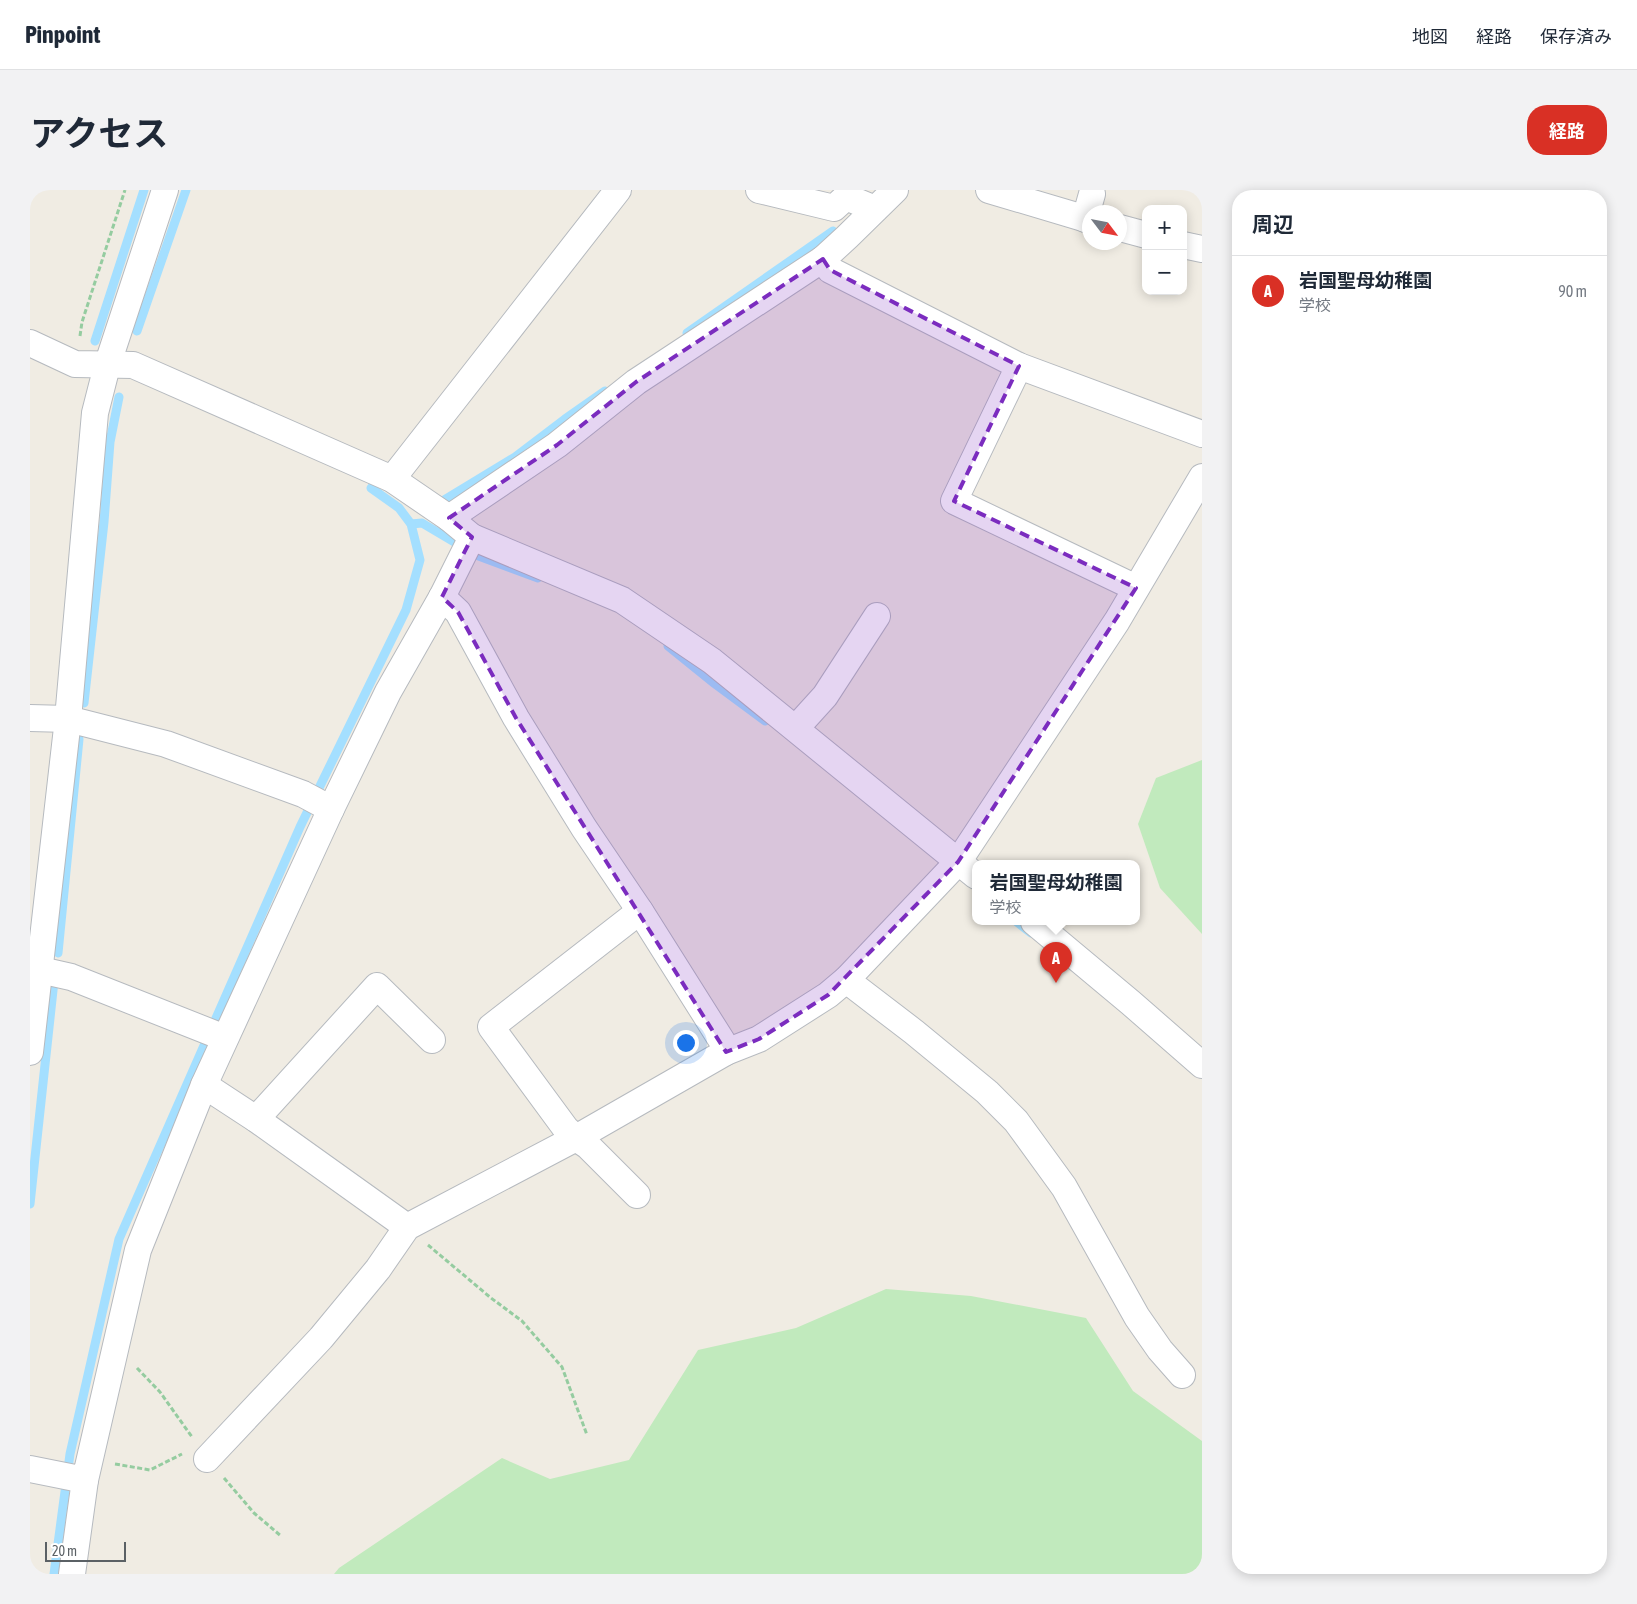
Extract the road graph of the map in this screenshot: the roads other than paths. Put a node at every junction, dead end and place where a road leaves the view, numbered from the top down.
1 (165, 190) edge
2 (618, 190) edge
3 (759, 190) edge
4 (895, 190) edge
5 (989, 190) edge
6 (848, 193) edge
7 (875, 209) junction
8 (1082, 210) edge
9 (1127, 230) edge
10 (1142, 234) edge
11 (1187, 246) edge
12 (1202, 249) edge
13 (823, 259) junction
14 (30, 343) edge
15 (107, 366) junction
16 (1019, 366) junction
17 (1202, 434) edge
18 (1202, 477) edge
19 (392, 479) junction
20 (449, 518) junction
21 (468, 545) junction
22 (1136, 588) junction
23 (442, 598) junction
24 (877, 616) dead end
25 (30, 718) edge
26 (68, 719) junction
27 (796, 728) junction
28 (319, 803) junction
29 (972, 860) edge
30 (967, 869) edge
31 (640, 911) junction
32 (1038, 925) edge
33 (40, 970) junction
34 (847, 979) junction
35 (223, 1037) junction
36 (432, 1040) dead end
37 (30, 1052) edge
38 (726, 1052) junction
39 (1202, 1065) edge
40 (204, 1085) junction
41 (256, 1119) junction
42 (576, 1138) junction
43 (637, 1195) dead end
44 (407, 1227) junction
45 (1182, 1375) dead end
46 (199, 1454) road end
47 (67, 1472) edge
48 (72, 1574) edge

1 - 15 street
2 - 19 street
3 - 6 street
4 - 7 street
5 - 8 street
6 - 7 street
7 - 13 street
9 - 10 street
11 - 12 street
13 - 16 street
13 - 20 street
14 - 15 street
15 - 19 street
15 - 26 street
16 - 17 street
16 - 22 street
18 - 22 street
19 - 20 street
20 - 21 street
21 - 23 street
21 - 27 street
22 - 29 street
23 - 28 street
23 - 31 street
24 - 27 street
25 - 26 street
26 - 28 street
26 - 33 street
27 - 30 street
28 - 35 street
30 - 34 street
31 - 38 street
31 - 42 street
32 - 39 street
33 - 35 street
33 - 37 street
34 - 38 street
34 - 45 street
35 - 40 street
36 - 41 street
38 - 42 street
40 - 41 street
40 - 47 street
41 - 44 street
42 - 43 street
42 - 44 street
44 - 46 street
47 - 48 street

